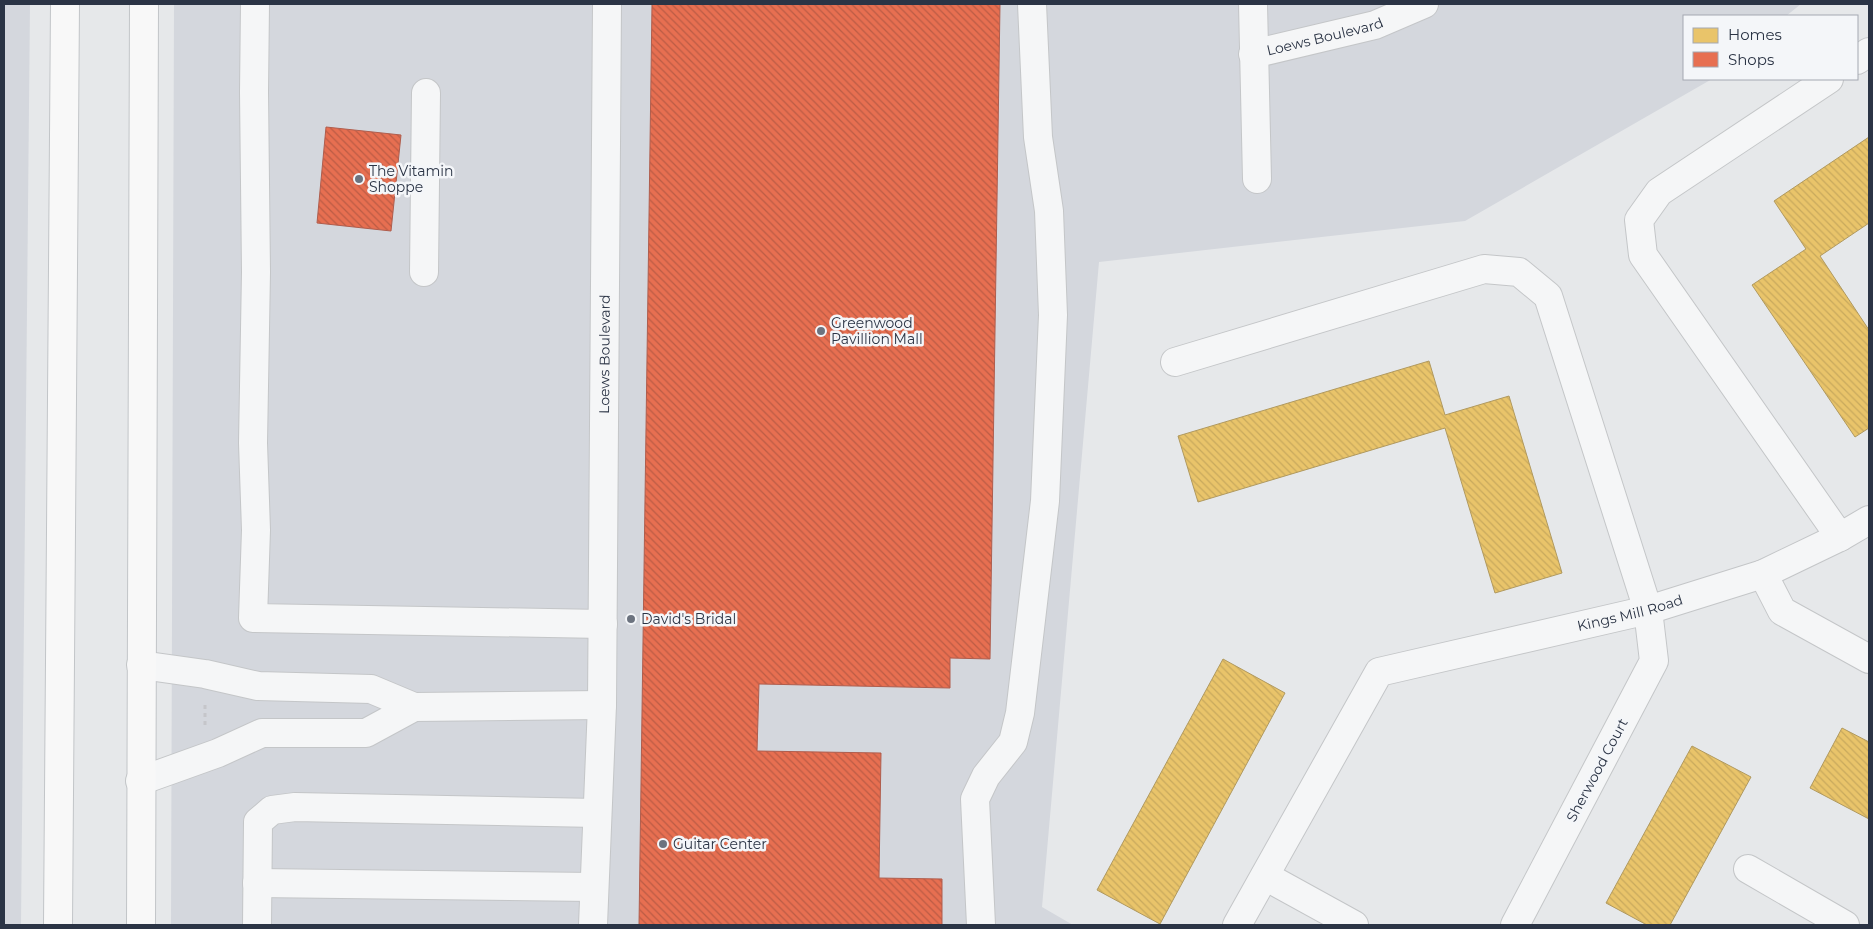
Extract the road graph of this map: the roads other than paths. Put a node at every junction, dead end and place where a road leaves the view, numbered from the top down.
1 (65, 4) edge
2 (144, 4) edge
3 (255, 4) edge
4 (607, 4) edge
5 (1253, 4) edge
6 (1424, 4) edge
7 (1032, 8) edge
8 (1869, 52) edge
9 (1253, 54) junction
10 (1858, 59) edge
11 (1827, 80) edge
12 (426, 93) dead end
13 (1257, 179) dead end
14 (424, 272) dead end
15 (1175, 362) dead end
16 (1869, 520) edge
17 (1840, 537) junction
18 (1763, 574) junction
19 (1648, 610) junction
20 (603, 624) junction
21 (1869, 659) edge
22 (141, 666) junction
23 (602, 705) junction
24 (414, 706) junction
25 (140, 781) junction
26 (597, 813) junction
27 (1748, 869) dead end
28 (1265, 876) junction
29 (257, 883) junction
30 (594, 887) junction
31 (58, 925) edge
32 (141, 925) edge
33 (257, 925) edge
34 (593, 925) edge
35 (981, 925) edge
36 (1237, 925) edge
37 (1354, 925) edge
38 (1515, 925) edge
39 (1845, 925) edge

1 - 31 main road
2 - 22 main road
3 - 20 street
4 - 20 street, Loews Boulevard
5 - 9 street
6 - 9 street, Loews Boulevard
7 - 35 street
8 - 10 street
9 - 13 street
11 - 17 street
12 - 14 street
15 - 19 street, Sherwood Court
16 - 17 street, Kings Mill Road
17 - 18 street, Kings Mill Road
18 - 19 street, Kings Mill Road
18 - 21 street
19 - 28 street, Kings Mill Road
19 - 38 street, Sherwood Court
20 - 23 street, Loews Boulevard
22 - 24 street
22 - 25 main road
23 - 24 street
23 - 26 street, Loews Boulevard
24 - 25 street
25 - 32 main road
26 - 29 street
26 - 30 street, Loews Boulevard
27 - 39 street
28 - 36 street
28 - 37 street
29 - 30 street
29 - 33 street
30 - 34 street, Loews Boulevard

